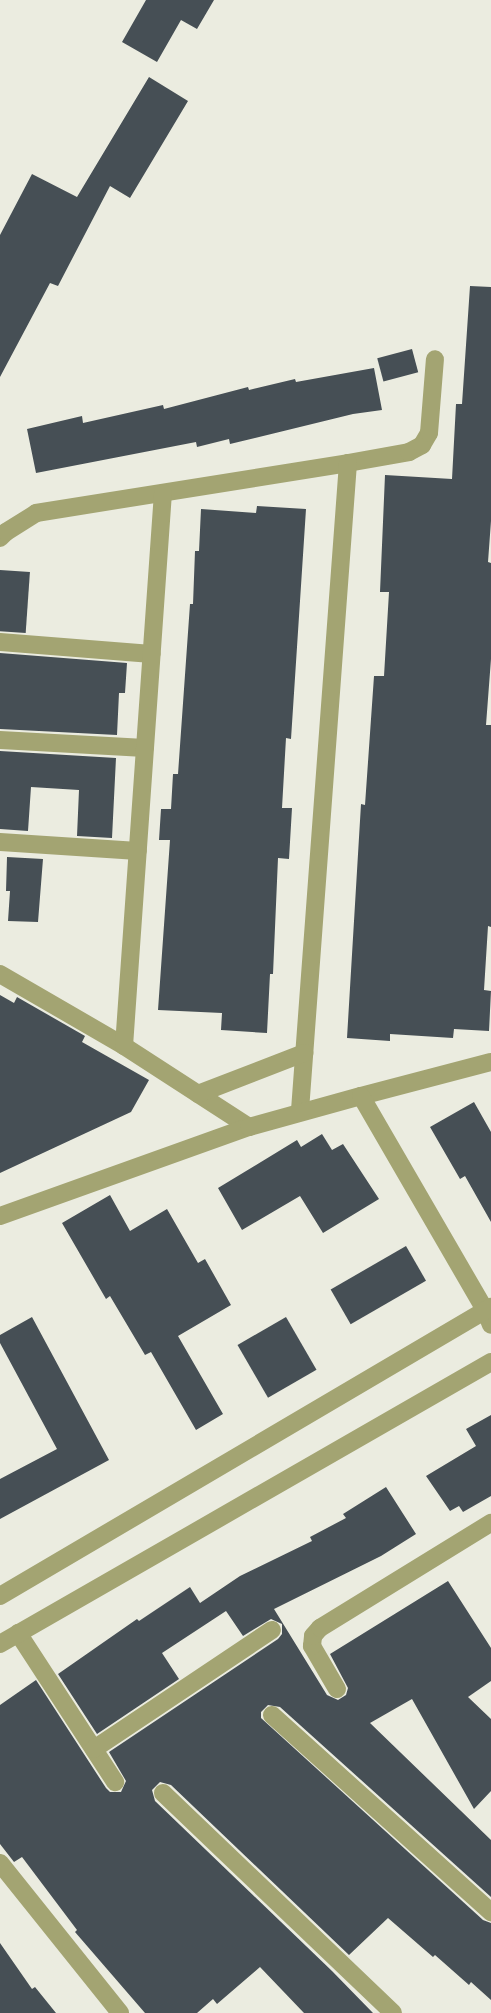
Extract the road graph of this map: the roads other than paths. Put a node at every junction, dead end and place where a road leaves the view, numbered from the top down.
1 (435, 359) dead end
2 (348, 463) junction
3 (163, 493) junction
4 (0, 538) edge
5 (0, 642) edge
6 (152, 654) junction
7 (0, 740) edge
8 (145, 748) junction
9 (0, 842) edge
10 (138, 852) junction
11 (0, 974) edge
12 (124, 1046) junction
13 (304, 1053) junction
14 (491, 1062) edge
15 (198, 1094) junction
16 (361, 1096) junction
17 (300, 1112) junction
18 (249, 1126) junction
19 (1, 1215) edge
20 (489, 1314) edge
21 (491, 1362) edge
22 (491, 1523) edge
23 (0, 1596) edge
24 (272, 1630) dead end
25 (18, 1634) junction
26 (0, 1644) edge
27 (337, 1689) dead end
28 (272, 1715) dead end
29 (94, 1749) junction
30 (116, 1782) dead end
31 (163, 1793) dead end
32 (0, 1863) edge
33 (491, 1912) edge
34 (120, 2013) edge
35 (393, 2013) edge

1 - 2 street
2 - 3 street
2 - 13 street
3 - 4 street
3 - 6 street
5 - 6 street
6 - 8 street
7 - 8 street
8 - 10 street
9 - 10 street
10 - 12 street
11 - 12 street
12 - 15 street
13 - 15 street
13 - 17 street
14 - 16 street
15 - 18 street
16 - 17 street
16 - 20 street
17 - 18 street
18 - 19 street
20 - 23 street
21 - 25 street
22 - 27 street
24 - 29 street
25 - 26 street
25 - 29 street
28 - 33 street
29 - 30 street
31 - 35 street
32 - 34 street

